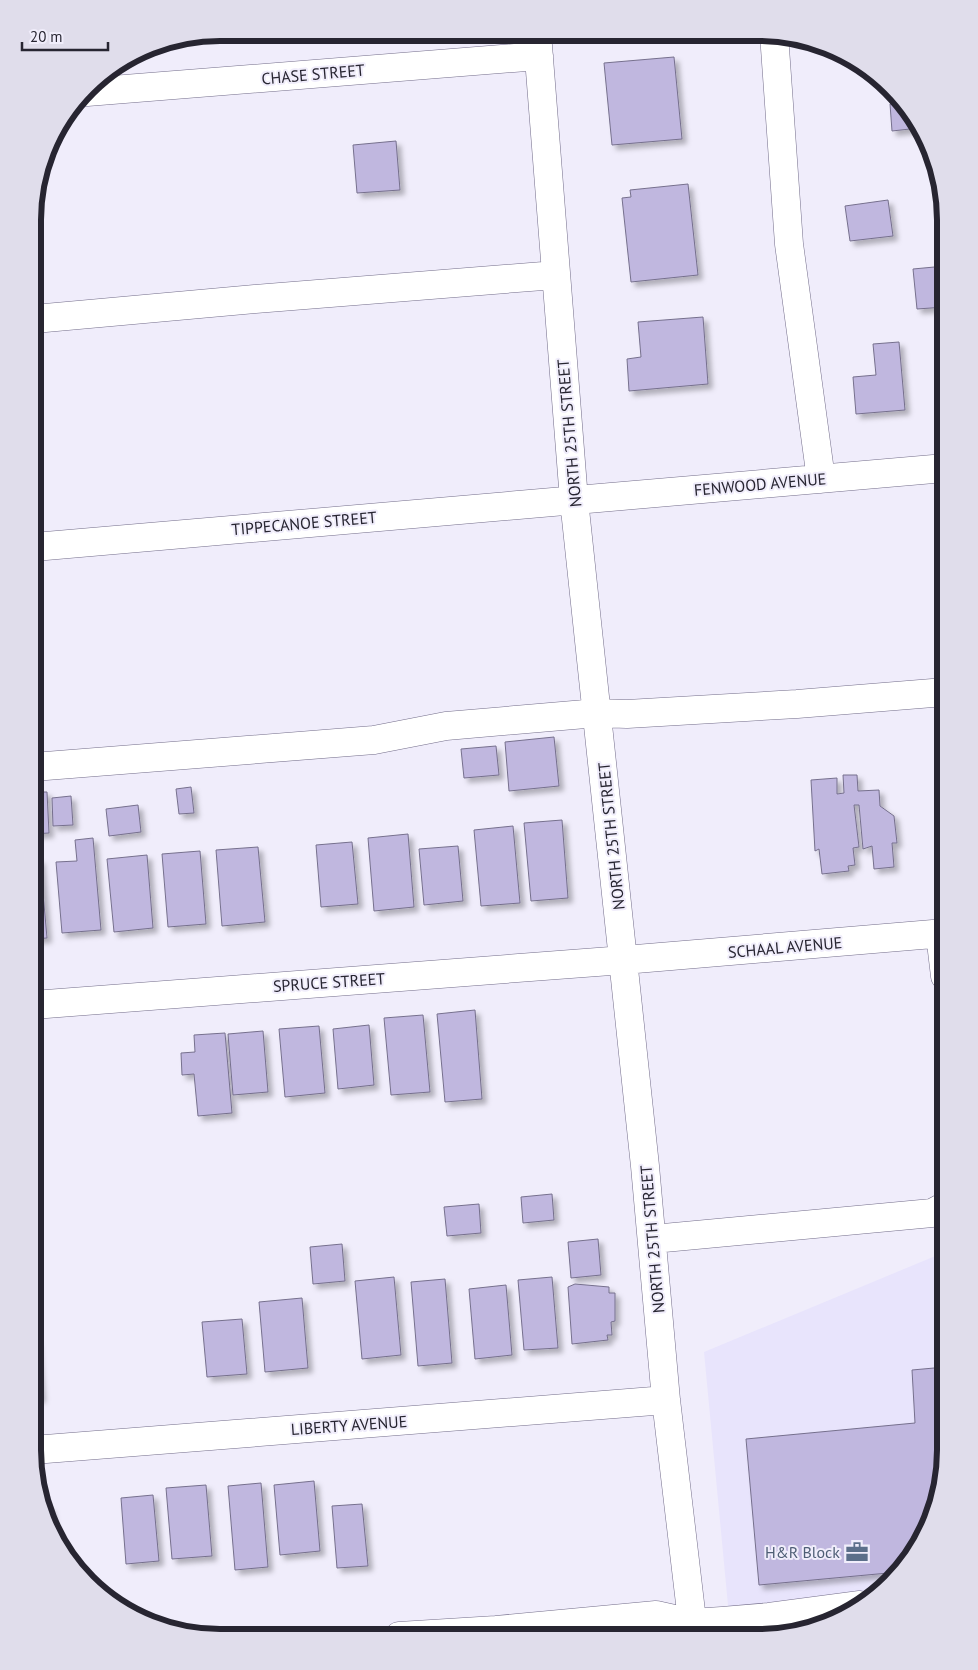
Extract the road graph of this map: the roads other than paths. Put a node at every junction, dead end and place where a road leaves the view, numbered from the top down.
1 (775, 42) edge
2 (538, 45) edge
3 (97, 91) edge
4 (556, 275) junction
5 (41, 318) edge
6 (937, 469) edge
7 (821, 479) junction
8 (574, 500) junction
9 (41, 546) edge
10 (937, 693) edge
11 (597, 713) junction
12 (41, 766) edge
13 (937, 934) edge
14 (624, 960) junction
15 (41, 1004) edge
16 (937, 1210) edge
17 (653, 1239) junction
18 (666, 1400) junction
19 (41, 1449) edge
20 (840, 1608) edge
21 (507, 1629) edge
22 (691, 1629) edge
23 (693, 1629) edge
24 (699, 1629) edge

1 - 7 street
2 - 3 street, CHASE STREET
2 - 4 street, NORTH 25TH STREET
4 - 5 street
4 - 8 street, NORTH 25TH STREET
6 - 7 street, FENWOOD AVENUE
7 - 8 street, FENWOOD AVENUE
8 - 9 street, TIPPECANOE STREET
8 - 11 street, NORTH 25TH STREET
10 - 11 street
11 - 12 street
11 - 14 street, NORTH 25TH STREET
13 - 14 street, SCHAAL AVENUE
14 - 15 street, SPRUCE STREET
14 - 17 street, NORTH 25TH STREET
16 - 17 street
17 - 18 street, NORTH 25TH STREET
18 - 19 street, LIBERTY AVENUE
18 - 23 street, NORTH 25TH STREET
20 - 24 street
21 - 22 street

